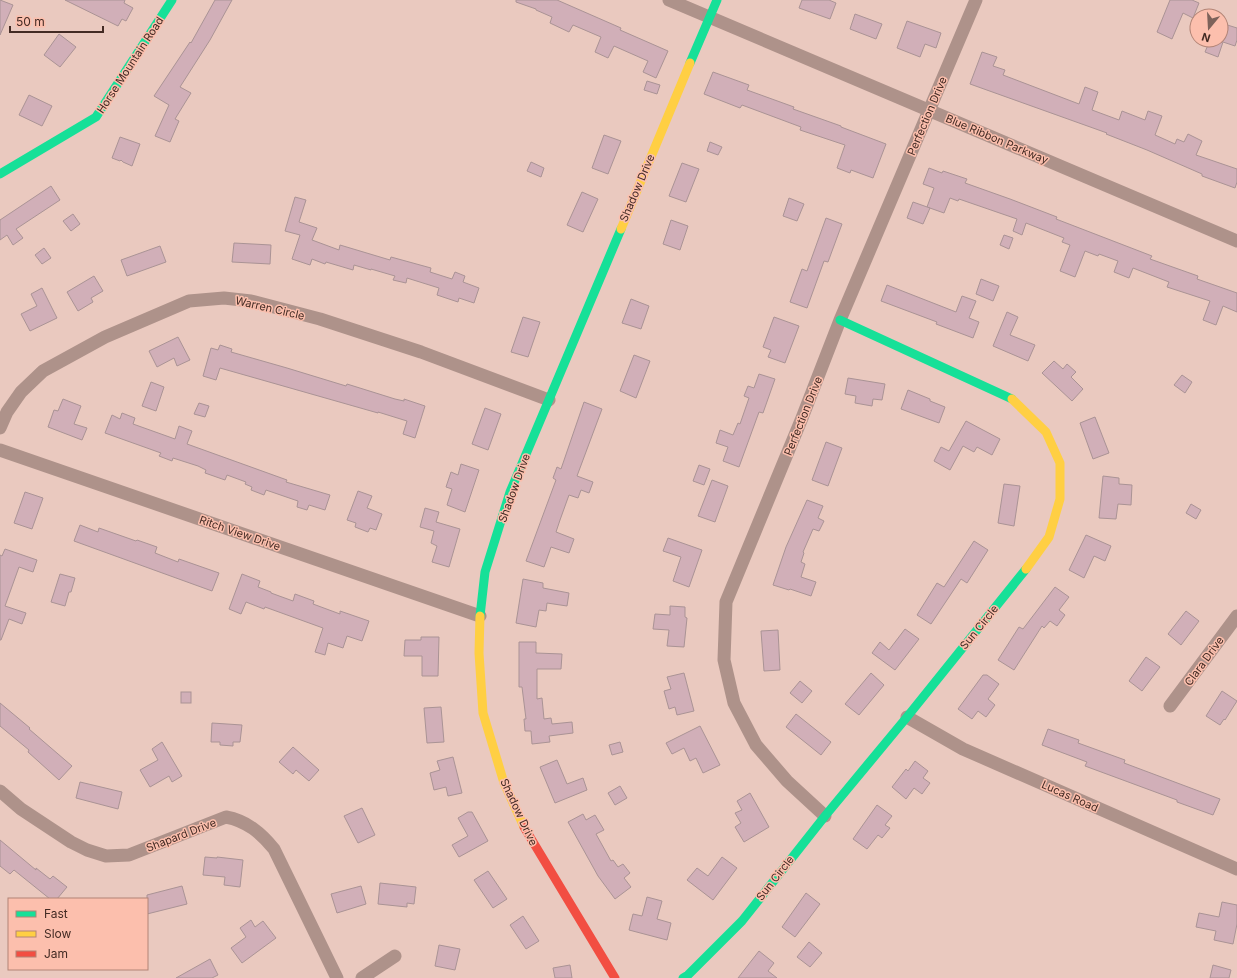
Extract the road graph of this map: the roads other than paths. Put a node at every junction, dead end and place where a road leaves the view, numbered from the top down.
1 (172, 0) edge
2 (669, 0) edge
3 (717, 0) edge
4 (976, 0) edge
5 (709, 17) junction
6 (929, 110) junction
7 (0, 174) edge
8 (1237, 241) edge
9 (840, 320) junction
10 (549, 400) junction
11 (0, 428) edge
12 (0, 450) edge
13 (480, 616) junction
14 (1237, 616) edge
15 (1170, 706) dead end
16 (907, 717) junction
17 (0, 791) edge
18 (824, 816) junction
19 (1237, 869) edge
20 (395, 956) dead end
21 (337, 978) edge
22 (362, 978) edge
23 (614, 978) edge
24 (683, 978) edge

1 - 7 street, Horse Mountain Road
2 - 5 street, Blue Ribbon Parkway
3 - 5 street, Shadow Drive
4 - 6 street, Perfection Drive
5 - 6 street, Blue Ribbon Parkway
5 - 10 street, Shadow Drive
6 - 8 street, Blue Ribbon Parkway
6 - 9 street, Perfection Drive
9 - 16 street, Sun Circle
9 - 18 street, Perfection Drive
10 - 11 street, Warren Circle
10 - 13 street, Shadow Drive
12 - 13 street, Ritch View Drive
13 - 23 street, Shadow Drive
14 - 15 street, Clara Drive
16 - 18 street, Sun Circle
16 - 19 street, Lucas Road
17 - 21 street, Shapard Drive
18 - 24 street, Sun Circle
20 - 22 street

